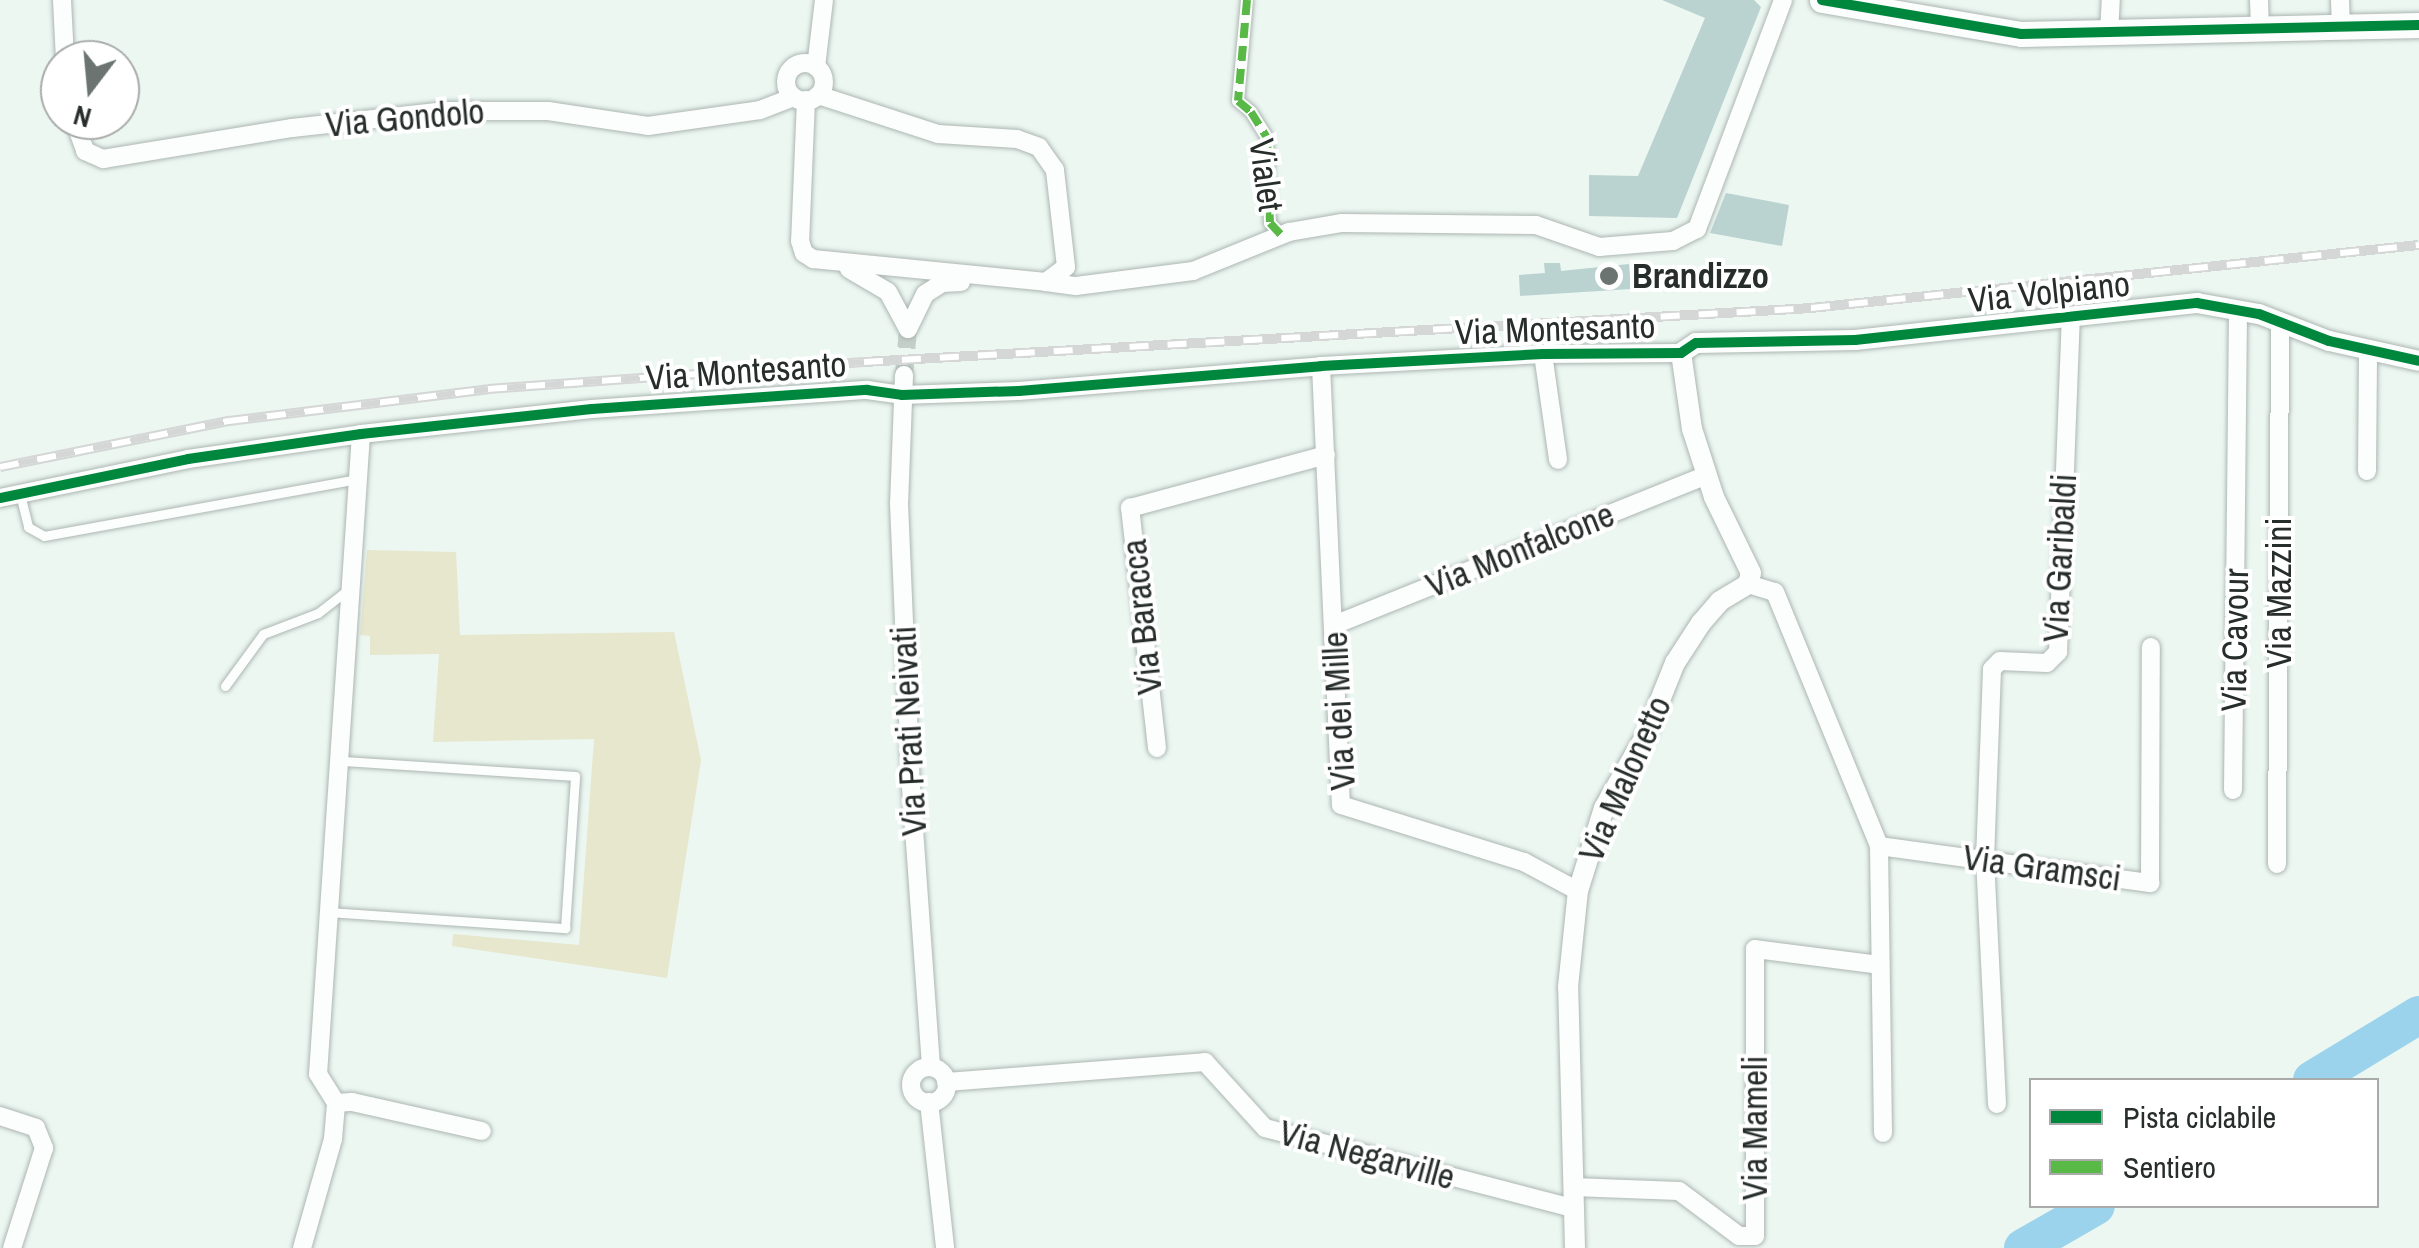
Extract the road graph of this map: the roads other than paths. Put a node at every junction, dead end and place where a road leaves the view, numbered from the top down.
1 (62, 0) edge
2 (824, 0) edge
3 (1247, 0) edge
4 (1783, 0) edge
5 (2111, 0) edge
6 (2259, 0) edge
7 (2340, 0) edge
8 (1828, 1) edge
9 (2419, 25) edge
10 (2341, 29) junction
11 (2260, 31) junction
12 (2109, 34) junction
13 (64, 40) edge
14 (807, 66) junction
15 (801, 93) junction
16 (81, 140) edge
17 (1280, 236) junction
18 (835, 263) junction
19 (1066, 267) junction
20 (978, 279) junction
21 (1046, 282) junction
22 (1085, 283) junction
23 (2238, 310) junction
24 (2071, 320) junction
25 (2280, 322) junction
26 (2368, 350) junction
27 (1680, 353) junction
28 (1542, 354) junction
29 (2419, 361) edge
30 (1321, 366) junction
31 (904, 375) tunnel mouth
32 (902, 395) junction
33 (361, 434) junction
34 (1326, 455) junction
35 (1558, 460) dead end
36 (2366, 471) dead end
37 (1707, 475) junction
38 (359, 479) junction
39 (20, 493) junction
40 (0, 498) edge
41 (1748, 584) junction
42 (352, 587) junction
43 (1334, 625) junction
44 (2151, 647) dead end
45 (225, 686) dead end
46 (1157, 748) dead end
47 (340, 761) junction
48 (2233, 790) dead end
49 (1878, 846) junction
50 (1985, 860) junction
51 (2277, 864) dead end
52 (1578, 892) junction
53 (329, 912) junction
54 (1880, 965) junction
55 (931, 1067) junction
56 (946, 1082) junction
57 (336, 1102) junction
58 (928, 1102) junction
59 (1997, 1104) dead end
60 (0, 1116) edge
61 (482, 1131) dead end
62 (1883, 1133) dead end
63 (1572, 1187) junction
64 (1575, 1209) junction
65 (12, 1248) edge
66 (302, 1248) edge
67 (945, 1248) edge
68 (1575, 1248) edge

1 - 13 street
2 - 14 street, Via Gondolo
3 - 17 street, Vialet
4 - 17 street
5 - 12 street
6 - 11 street
7 - 10 street
8 - 12 main road
9 - 10 main road
10 - 11 main road
11 - 12 main road
14 - 15 street, Via Gondolo
14 - 15 street
15 - 16 street, Via Gondolo
15 - 18 street
15 - 19 street
17 - 22 street
18 - 20 street
18 - 20 street
19 - 21 street
19 - 22 street
20 - 21 street
21 - 22 street
23 - 24 street, Via Volpiano
23 - 25 street, Via Volpiano
23 - 48 street, Via Cavour
24 - 27 street, Via Volpiano
24 - 50 street, Via Garibaldi
25 - 26 street, Via Volpiano
25 - 51 street, Via Mazzini
26 - 29 street, Via Volpiano
26 - 36 street
27 - 28 street, Via Montesanto
27 - 37 street
28 - 30 street, Via Montesanto
28 - 35 street
30 - 32 street, Via Montesanto
30 - 34 street, Via dei Mille
31 - 32 street, Via Prati Neivati
32 - 33 street, Via Montesanto
32 - 55 street, Via Prati Neivati
33 - 38 street
33 - 39 street, Via Montesanto
34 - 43 street, Via dei Mille
34 - 46 street, Via Baracca
37 - 41 street
37 - 43 street, Via Monfalcone
38 - 39 lane
38 - 42 street
39 - 40 street, Via Montesanto
41 - 49 street
41 - 52 street, Via Malonetto
42 - 45 lane
42 - 47 street
43 - 52 street, Via dei Mille
44 - 50 street, Via Gramsci
47 - 53 street
47 - 53 lane
49 - 50 street, Via Gramsci
49 - 54 street
50 - 59 street
52 - 63 street, Via Malonetto
53 - 57 street
54 - 62 street
54 - 63 street, Via Mameli
55 - 56 street
55 - 58 street
56 - 58 street
56 - 64 street, Via Negarville
57 - 61 street
57 - 66 street
58 - 67 street
60 - 65 street
63 - 64 street, Via Malonetto
64 - 68 street, Via Malonetto

